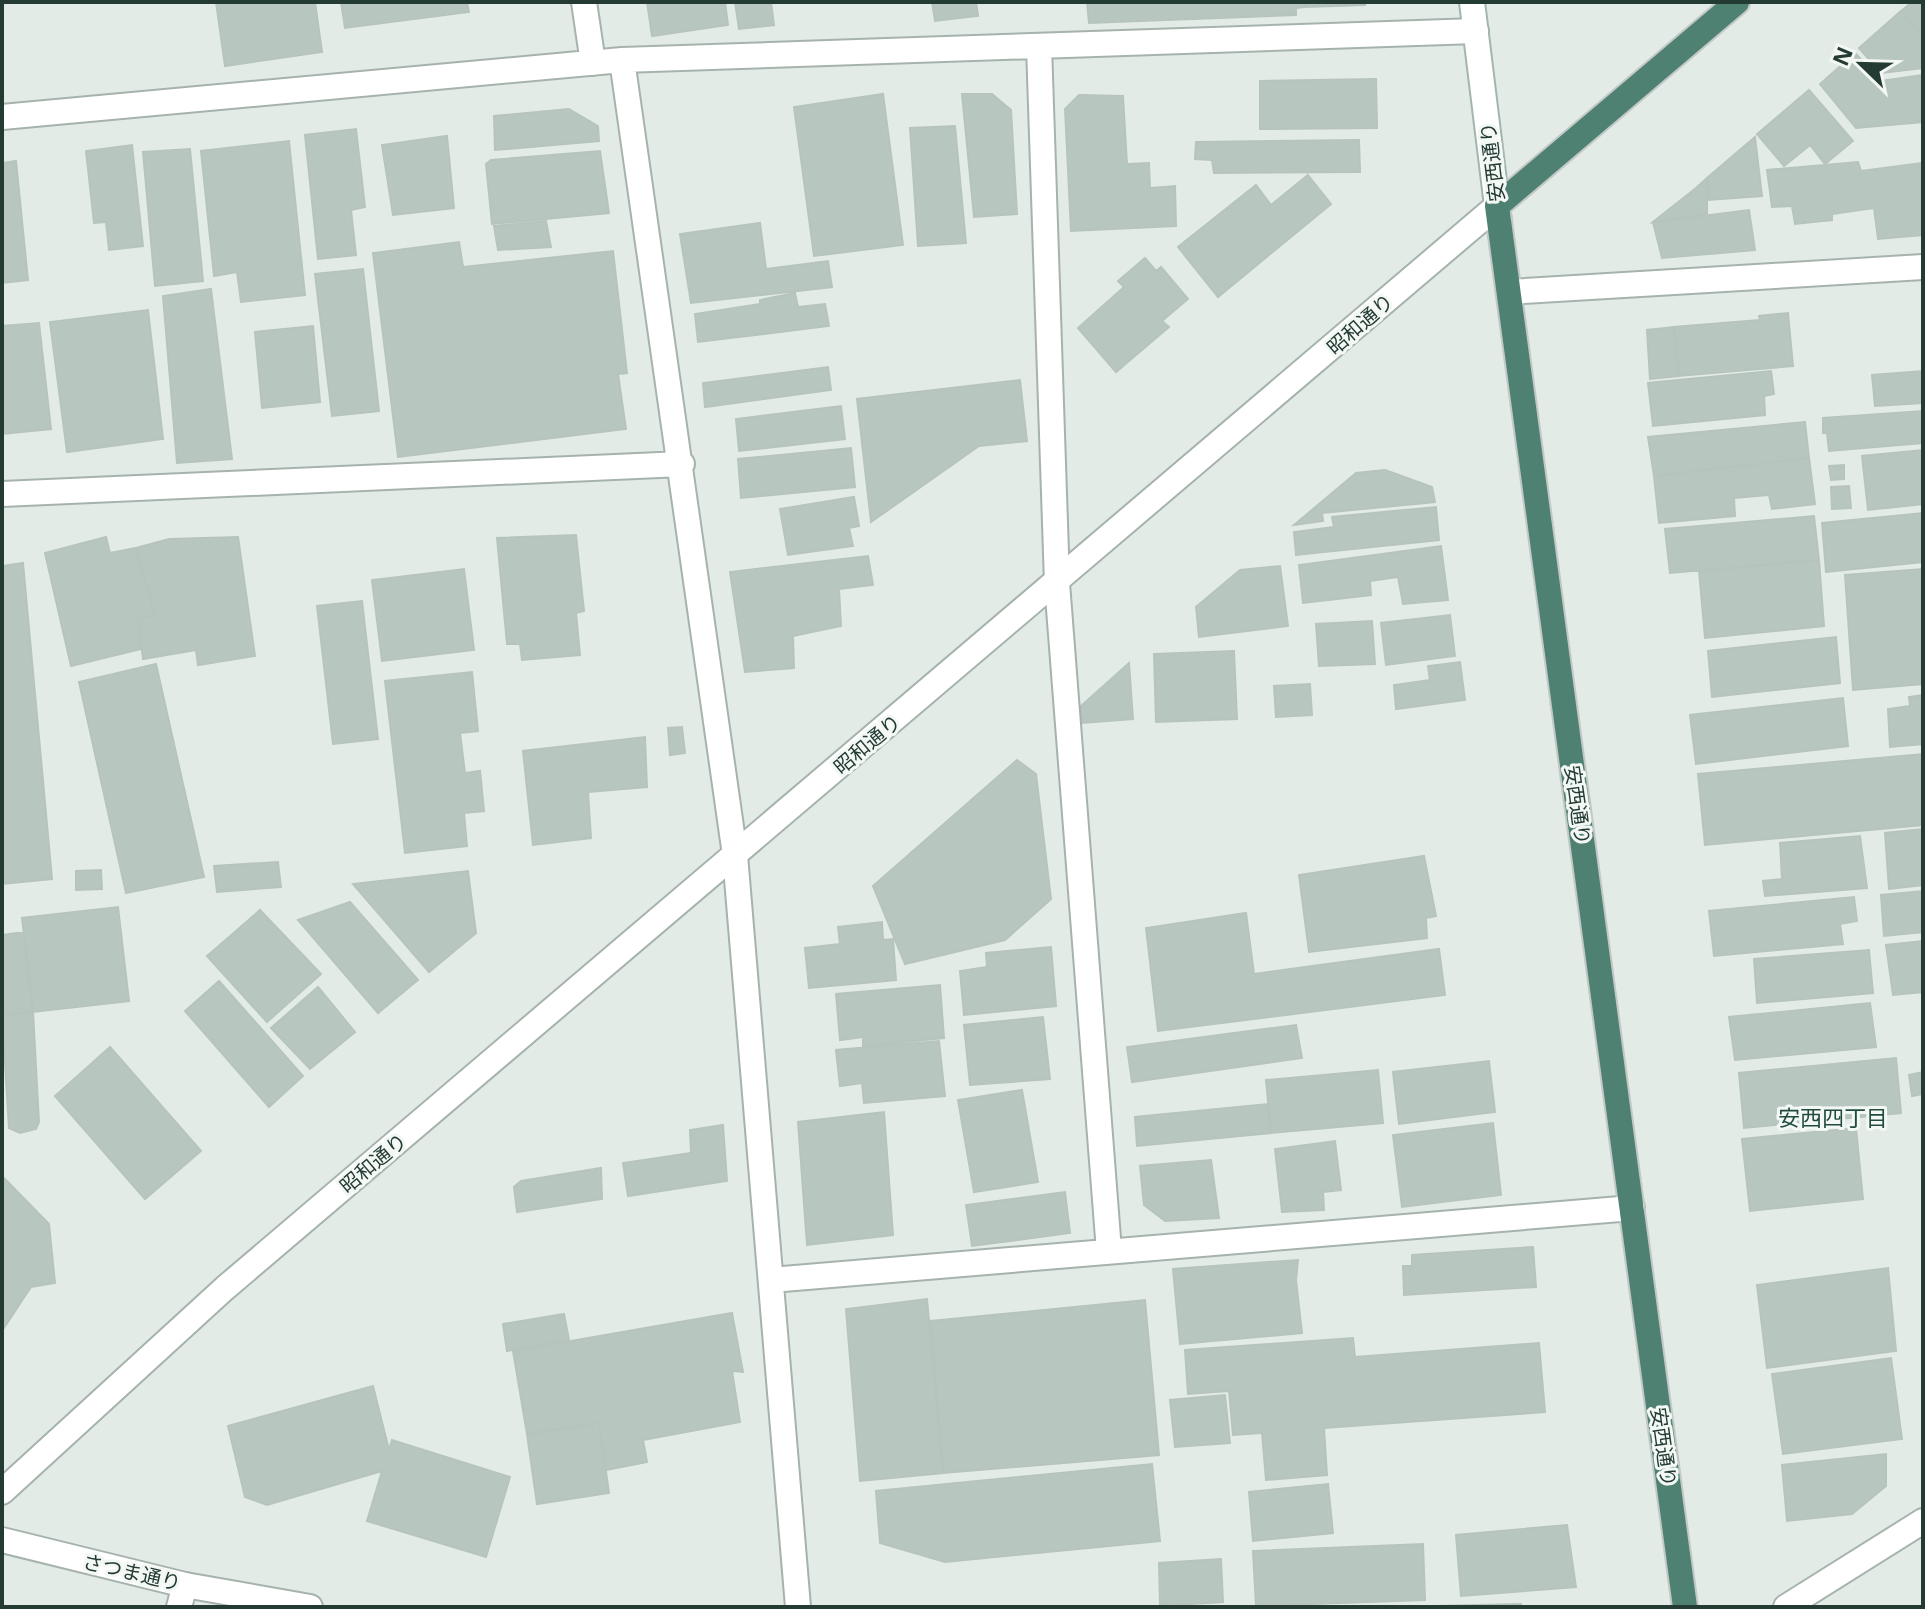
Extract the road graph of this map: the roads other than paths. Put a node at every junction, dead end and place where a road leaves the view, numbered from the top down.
1 (584, 2) edge
2 (1472, 2) edge
3 (1737, 2) edge
4 (1476, 31) junction
5 (1039, 46) junction
6 (622, 60) junction
7 (593, 63) junction
8 (2, 117) edge
9 (1497, 206) junction
10 (1923, 267) edge
11 (1509, 292) junction
12 (682, 464) junction
13 (2, 494) edge
14 (1057, 583) junction
15 (735, 855) junction
16 (1632, 1208) junction
17 (1109, 1251) junction
18 (771, 1280) junction
19 (2, 1492) edge
20 (1923, 1521) edge
21 (2, 1540) edge
22 (182, 1596) edge
23 (310, 1607) edge
24 (798, 1607) edge
25 (1685, 1607) edge
26 (1786, 1607) edge

1 - 7 street
2 - 4 street, 安西通り
3 - 9 highway, 昭和通り
4 - 5 street
4 - 9 street, 安西通り
5 - 6 street
5 - 14 street
6 - 7 street
6 - 12 street
7 - 8 street
9 - 11 street, 安西通り
9 - 14 street, 昭和通り
10 - 11 street
11 - 16 street, 安西通り
12 - 13 street
12 - 15 street
14 - 15 street, 昭和通り
14 - 17 street
15 - 18 street
15 - 19 street, 昭和通り
16 - 17 street
16 - 25 street, 安西通り
17 - 18 street
18 - 24 street
20 - 26 street
21 - 22 street, さつま通り
22 - 23 street, さつま通り

